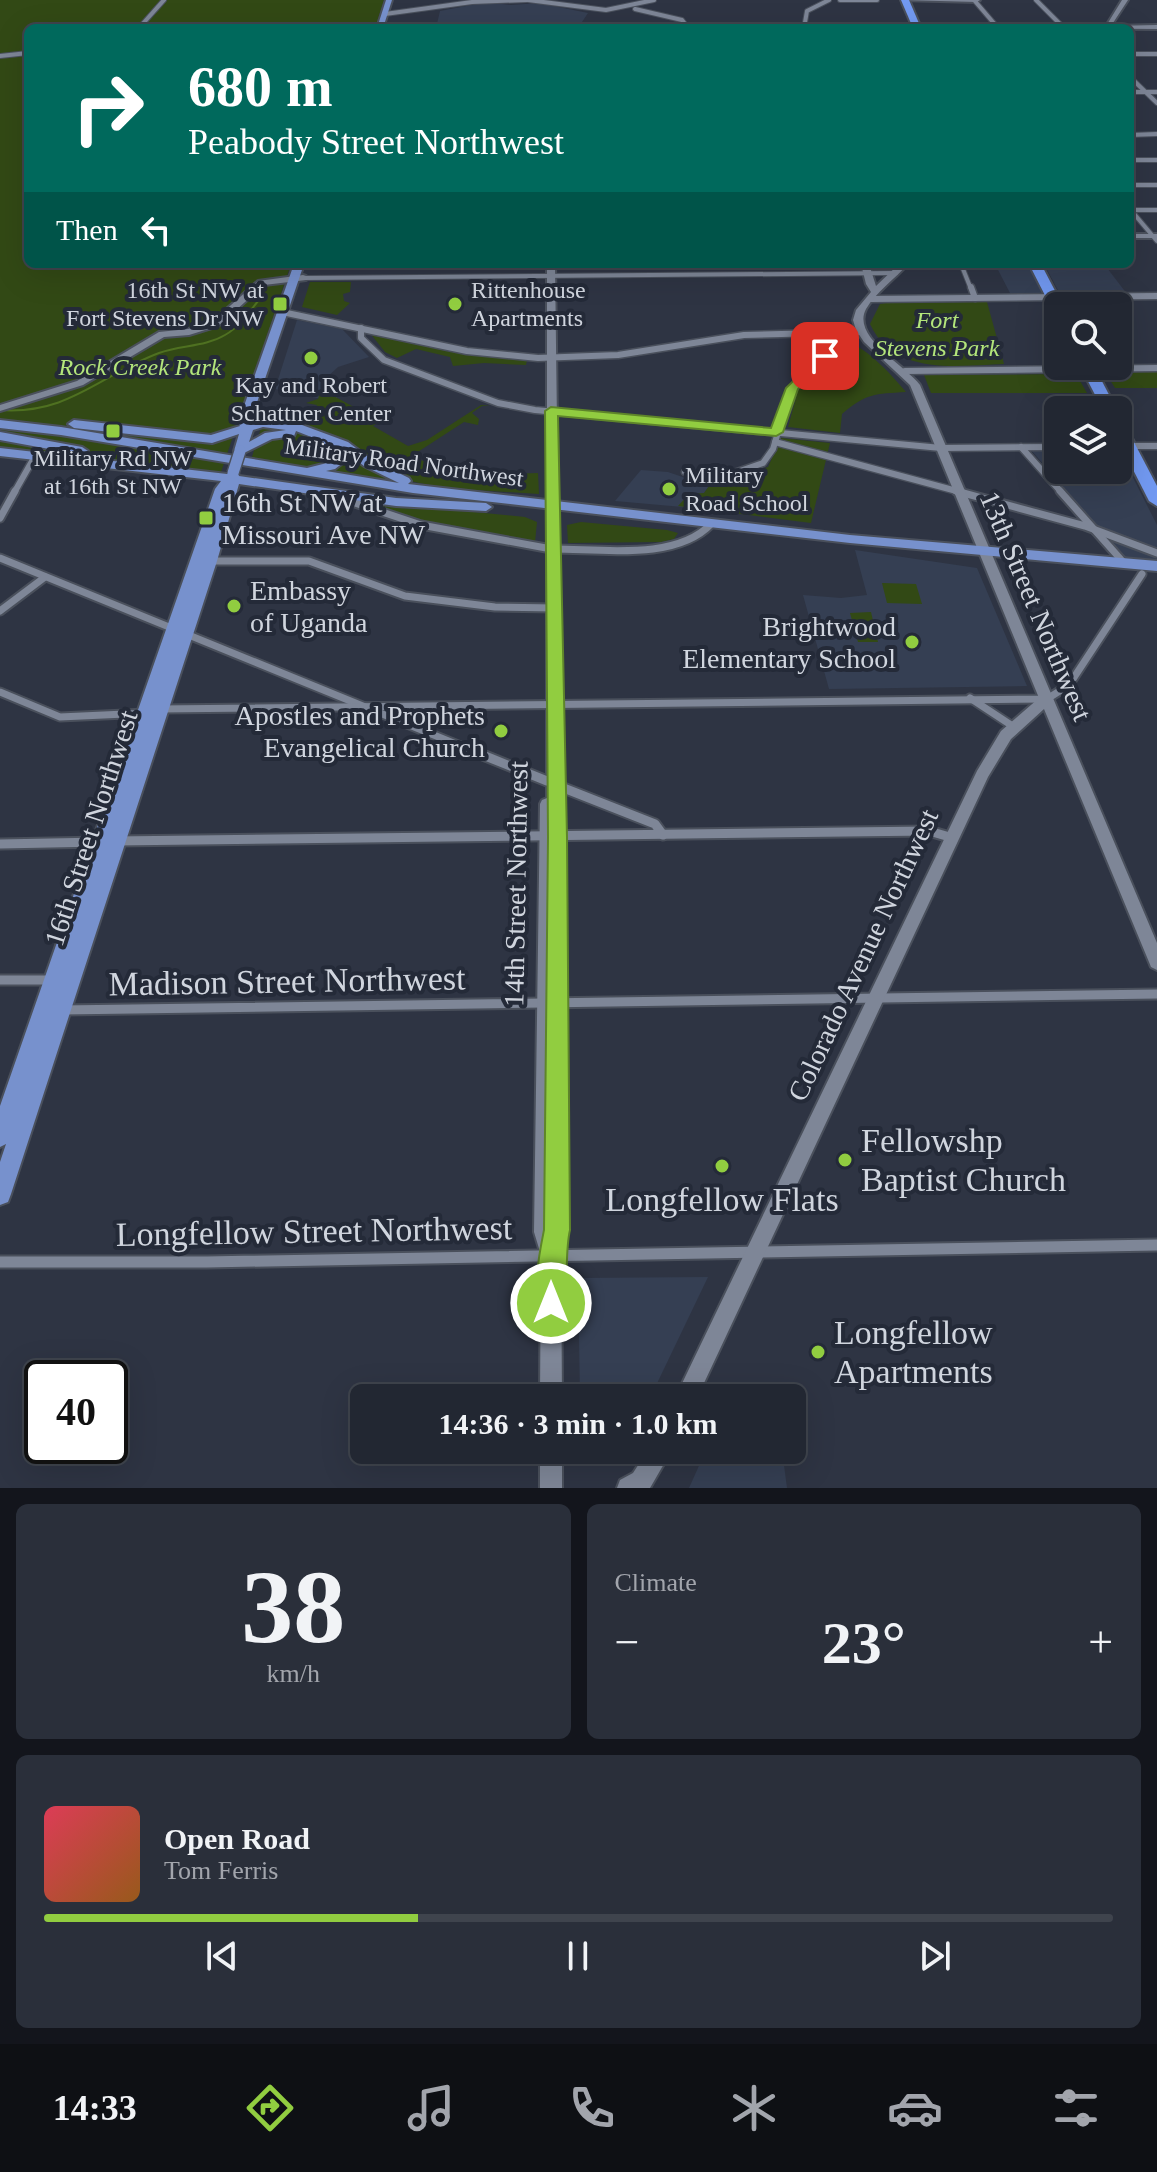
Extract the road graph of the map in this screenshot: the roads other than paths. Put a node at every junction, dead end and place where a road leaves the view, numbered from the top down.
1 (164, 0) edge
2 (392, 0) edge
3 (492, 0) edge
4 (528, 0) edge
5 (654, 0) edge
6 (829, 0) edge
7 (840, 0) edge
8 (877, 0) edge
9 (904, 0) edge
10 (975, 0) edge
11 (1036, 0) edge
12 (1126, 0) edge
13 (635, 8) junction
14 (388, 14) junction
15 (143, 24) edge
16 (384, 24) edge
17 (685, 24) edge
18 (804, 24) edge
19 (915, 24) edge
20 (995, 24) edge
21 (1060, 24) edge
22 (1113, 24) edge
23 (1157, 27) edge
24 (1134, 28) edge
25 (24, 53) edge
26 (1134, 54) edge
27 (1157, 54) edge
28 (0, 56) edge
29 (1134, 81) edge
30 (1134, 92) edge
31 (1146, 92) junction
32 (1157, 92) edge
33 (1157, 103) edge
34 (1157, 134) edge
35 (1134, 135) edge
36 (1134, 160) edge
37 (1157, 160) edge
38 (1134, 185) edge
39 (1157, 185) edge
40 (1134, 209) edge
41 (1157, 210) edge
42 (1134, 213) edge
43 (1134, 236) edge
44 (1156, 237) edge
45 (299, 268) edge
46 (305, 268) edge
47 (551, 268) edge
48 (866, 268) edge
49 (900, 268) edge
50 (963, 268) edge
51 (1037, 268) edge
52 (896, 273) junction
53 (551, 276) junction
54 (298, 278) junction
55 (886, 283) junction
56 (1049, 292) edge
57 (874, 296) junction
58 (1157, 296) edge
59 (975, 298) junction
60 (1132, 298) edge
61 (1044, 302) edge
62 (287, 312) junction
63 (361, 328) junction
64 (860, 332) junction
65 (144, 333) dead end
66 (824, 333) junction
67 (147, 345) junction
68 (551, 358) junction
69 (1044, 368) edge
70 (1132, 368) edge
71 (1157, 368) edge
72 (905, 371) junction
73 (3, 407) edge
74 (551, 411) junction
75 (0, 423) edge
76 (247, 429) junction
77 (776, 432) junction
78 (0, 434) edge
79 (775, 442) junction
80 (1132, 446) edge
81 (1157, 446) edge
82 (1021, 447) junction
83 (1044, 447) edge
84 (941, 448) junction
85 (240, 451) junction
86 (0, 452) edge
87 (35, 456) junction
88 (1132, 459) edge
89 (285, 469) junction
90 (178, 471) junction
91 (685, 472) dead end
92 (232, 476) junction
93 (439, 492) junction
94 (960, 492) junction
95 (327, 494) junction
96 (1157, 501) edge
97 (496, 507) junction
98 (551, 508) junction
99 (0, 518) edge
100 (711, 524) junction
101 (1096, 530) junction
102 (550, 548) junction
103 (985, 553) junction
104 (1157, 553) edge
105 (0, 558) edge
106 (203, 561) junction
107 (1124, 563) junction
108 (1105, 564) junction
109 (1157, 566) edge
110 (1150, 575) edge
111 (45, 577) junction
112 (550, 608) junction
113 (0, 611) edge
114 (180, 632) junction
115 (0, 692) edge
116 (970, 698) junction
117 (1047, 699) junction
118 (551, 702) junction
119 (357, 704) junction
120 (152, 711) junction
121 (1014, 727) junction
122 (552, 783) junction
123 (663, 835) junction
124 (552, 837) junction
125 (953, 838) junction
126 (107, 842) junction
127 (0, 844) edge
128 (1157, 962) edge
129 (62, 979) junction
130 (0, 980) edge
131 (1157, 994) edge
132 (876, 998) junction
133 (550, 1003) junction
134 (52, 1011) junction
135 (0, 1136) edge
136 (0, 1194) edge
137 (1157, 1245) edge
138 (755, 1252) junction
139 (551, 1256) junction
140 (0, 1262) edge
141 (551, 1384) edge
142 (693, 1384) edge
143 (551, 1464) edge
144 (652, 1464) edge
145 (551, 1488) edge
146 (628, 1488) edge

1 - 15 street
2 - 14 main road
3 - 4 street
3 - 14 street
4 - 13 street
5 - 13 street
6 - 18 street
7 - 8 street
9 - 10 street
9 - 19 highway
10 - 20 street
11 - 21 street
12 - 22 street
13 - 17 street
14 - 16 main road
23 - 24 street
25 - 28 street
26 - 27 street
29 - 31 street
30 - 31 street
31 - 32 street
31 - 33 street
34 - 35 street
36 - 37 street
38 - 39 street
40 - 41 street
42 - 44 street
43 - 44 street
45 - 54 main road, 16th Street Northwest
46 - 54 main road, 16th Street Northwest
47 - 53 street, 14th Street Northwest
48 - 52 street
48 - 53 street
48 - 55 street
48 - 57 street
49 - 52 street
50 - 59 street
51 - 56 highway
52 - 55 street
53 - 54 street
53 - 68 street, 14th Street Northwest
54 - 62 main road, 16th Street Northwest
54 - 67 street
55 - 57 street
57 - 59 street
57 - 64 street
58 - 60 street
59 - 61 street
62 - 63 street
62 - 76 main road, 16th Street Northwest
63 - 68 street
63 - 74 street
64 - 66 street
64 - 72 street, 13th Street Northwest
65 - 67 street
66 - 68 street
66 - 77 street
67 - 73 street
68 - 74 street, 14th Street Northwest
69 - 72 street
70 - 71 street
72 - 84 street, 13th Street Northwest
74 - 77 street
74 - 98 street, 14th Street Northwest
75 - 76 main road
75 - 89 main road, Military Road Northwest
76 - 85 main road, 16th Street Northwest
76 - 93 main road
77 - 79 street
77 - 84 street
78 - 90 main road
78 - 97 main road, Military Road Northwest
79 - 91 street
79 - 94 street
80 - 81 street
82 - 83 street
82 - 84 street
82 - 101 street
84 - 94 street, 13th Street Northwest
85 - 89 main road
85 - 92 main road, 16th Street Northwest, bridge
86 - 87 main road
87 - 90 main road
87 - 99 street
88 - 96 highway
89 - 93 main road, Military Road Northwest
90 - 92 main road
92 - 95 main road
92 - 106 main road, 16th Street Northwest
93 - 98 main road, Military Road Northwest
94 - 101 street
94 - 103 street, 13th Street Northwest
95 - 97 main road
95 - 102 street
97 - 98 main road, Military Road Northwest
98 - 100 main road, Military Road Northwest
98 - 102 street, 14th Street Northwest
100 - 102 street
100 - 103 main road, Military Road Northwest
101 - 104 street
101 - 107 street
102 - 112 street, 14th Street Northwest
103 - 108 main road, Military Road Northwest
103 - 117 street, 13th Street Northwest
105 - 111 street
106 - 112 street
106 - 114 main road, 16th Street Northwest
107 - 108 main road
107 - 109 main road
108 - 110 main road
110 - 117 street, Colorado Avenue Northwest
111 - 113 street
111 - 114 street
112 - 118 street, 14th Street Northwest
114 - 119 street
114 - 120 main road, 16th Street Northwest
115 - 120 street
116 - 117 street
116 - 118 street
116 - 121 street
117 - 121 street, Colorado Avenue Northwest
117 - 128 street, 13th Street Northwest
118 - 119 street
118 - 122 street, 14th Street Northwest
119 - 120 street
119 - 122 street
120 - 126 main road, 16th Street Northwest
121 - 125 street, Colorado Avenue Northwest
122 - 123 street
122 - 124 street, 14th Street Northwest
123 - 124 street
123 - 125 street
124 - 126 street
124 - 133 street, 14th Street Northwest
125 - 132 street, Colorado Avenue Northwest
126 - 127 street
126 - 129 main road, 16th Street Northwest
129 - 130 street
129 - 134 main road, 16th Street Northwest
131 - 132 street, Madison Street Northwest
132 - 133 street, Madison Street Northwest
132 - 138 street, Colorado Avenue Northwest
133 - 134 street, Madison Street Northwest
133 - 139 street, 14th Street Northwest
134 - 135 main road, 16th Street Northwest
134 - 136 main road, 16th Street Northwest
137 - 138 street, Longfellow Street Northwest
138 - 139 street, Longfellow Street Northwest
138 - 142 street, Colorado Avenue Northwest
139 - 140 street, Longfellow Street Northwest
139 - 141 street, 14th Street Northwest
143 - 145 street
144 - 146 street

